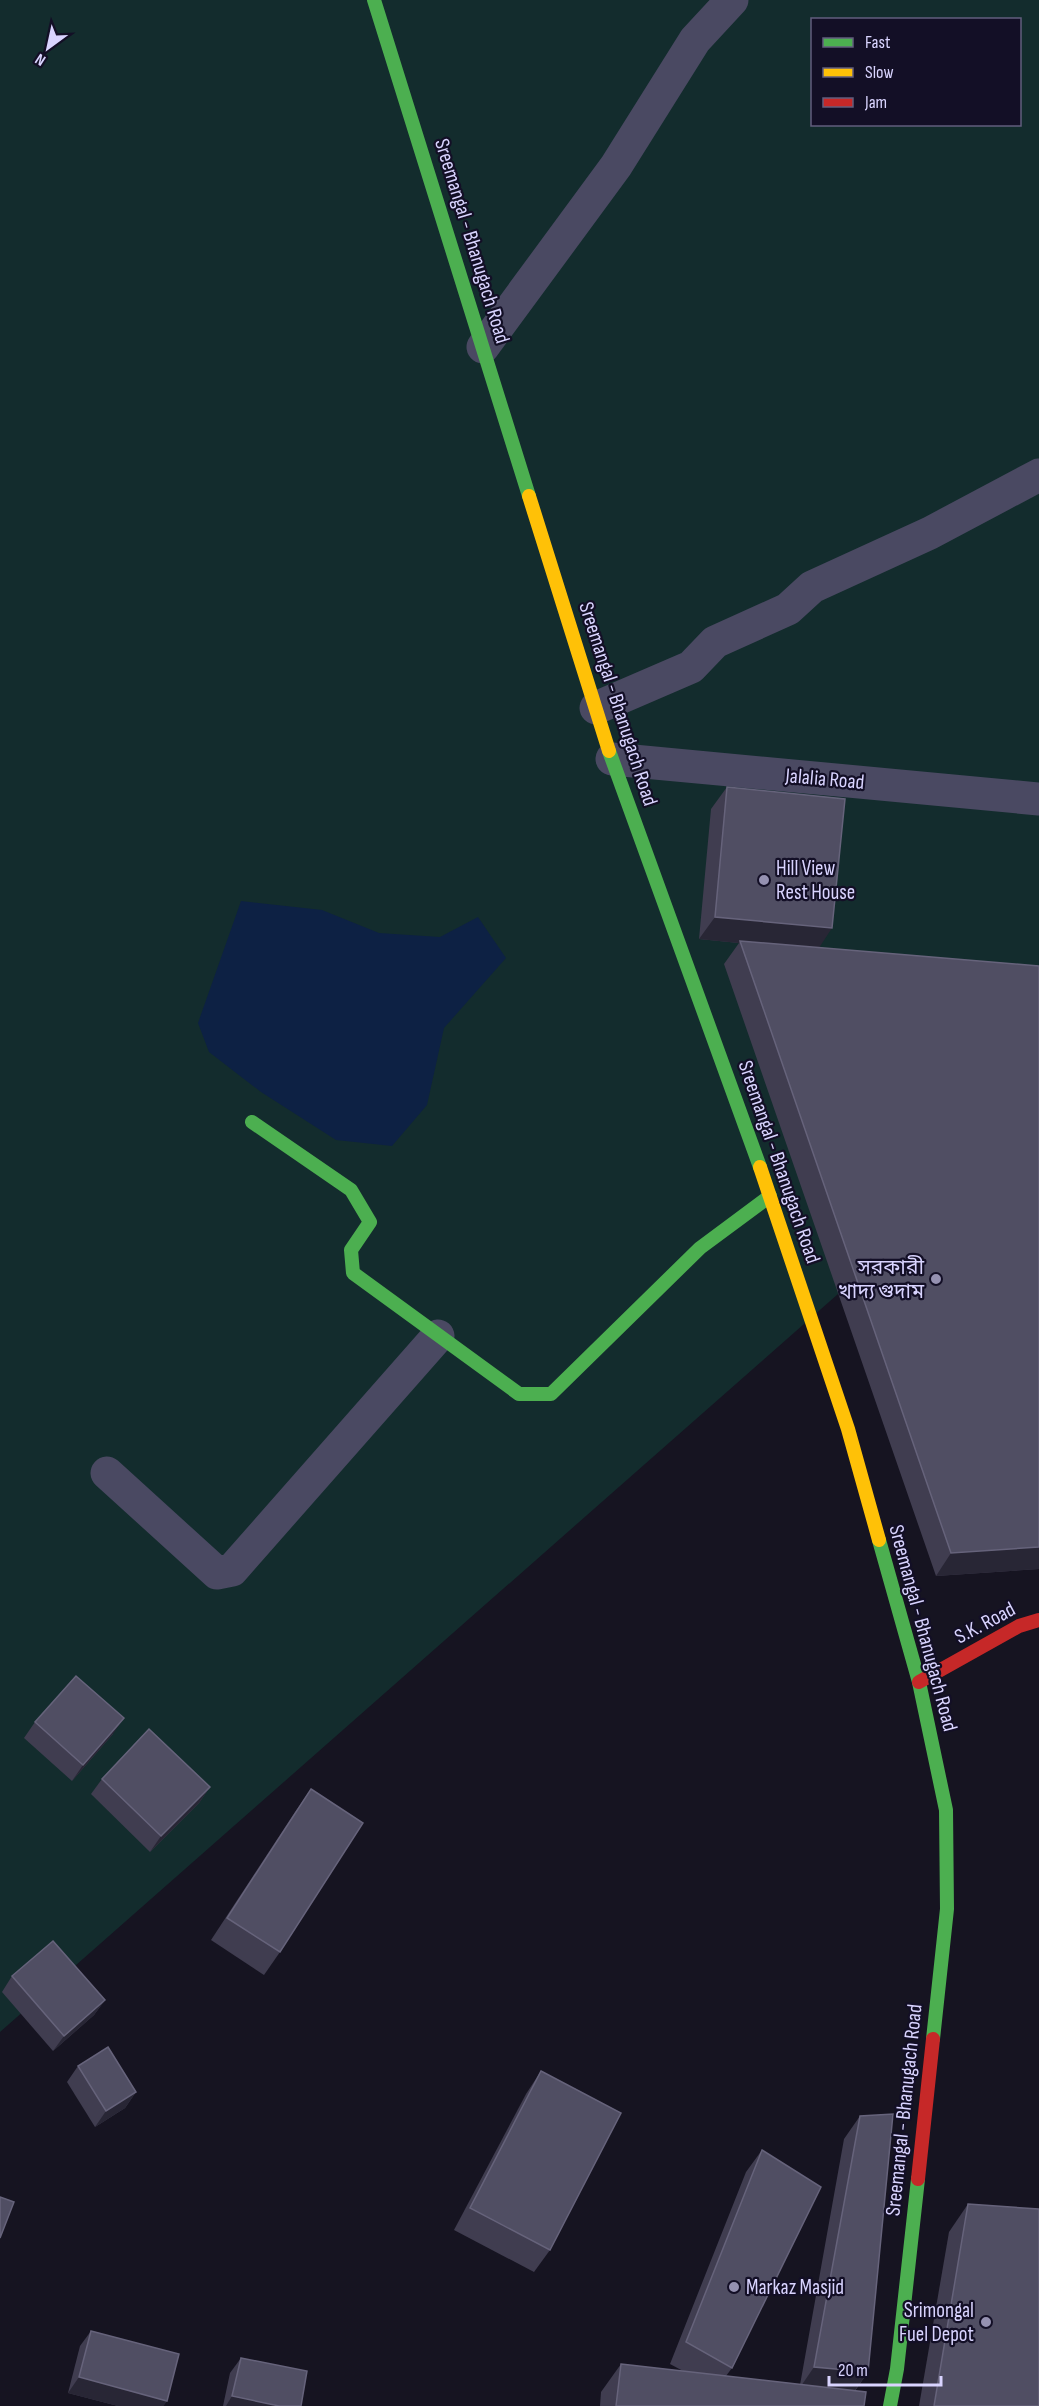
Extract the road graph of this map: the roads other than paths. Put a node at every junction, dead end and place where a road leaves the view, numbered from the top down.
1 (374, 0) edge
2 (732, 0) edge
3 (483, 346) junction
4 (1039, 475) edge
5 (596, 708) junction
6 (612, 759) junction
7 (1039, 799) edge
8 (252, 1122) dead end
9 (770, 1196) junction
10 (438, 1336) junction
11 (107, 1473) dead end
12 (1039, 1620) edge
13 (919, 1682) junction
14 (890, 2406) edge

1 - 3 main road, Sreemangal - Bhanugach Road
2 - 3 street
3 - 5 main road, Sreemangal - Bhanugach Road
4 - 5 street
5 - 6 main road, Sreemangal - Bhanugach Road
6 - 7 street, Jalalia Road
6 - 9 main road, Sreemangal - Bhanugach Road
8 - 10 main road
9 - 10 main road
9 - 13 main road, Sreemangal - Bhanugach Road
10 - 11 street
12 - 13 main road, S.K. Road
13 - 14 main road, Sreemangal - Bhanugach Road

